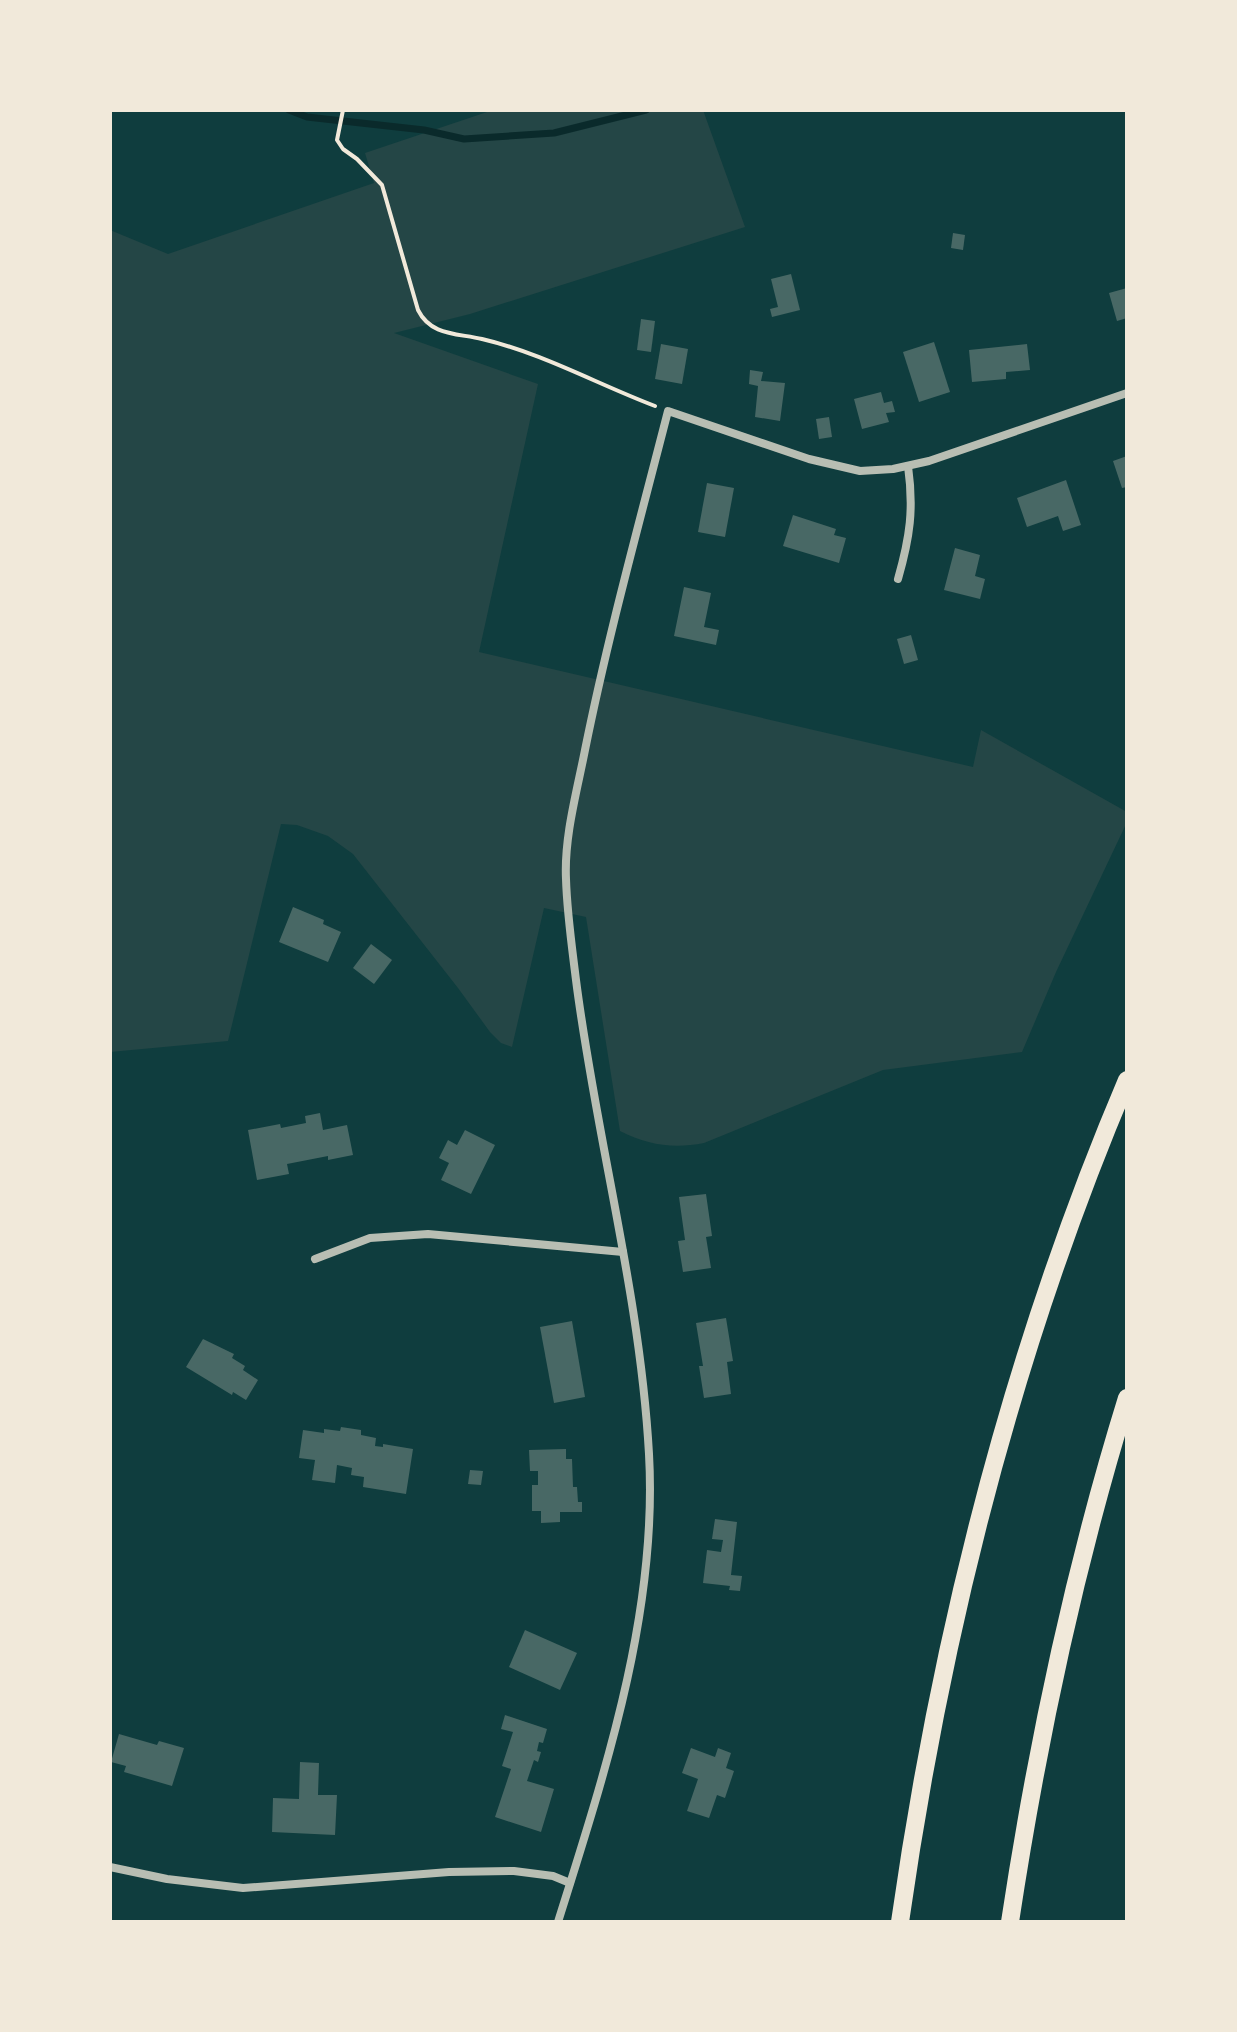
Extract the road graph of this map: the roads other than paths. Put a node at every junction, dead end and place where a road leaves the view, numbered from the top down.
1 (1127, 393) edge
2 (908, 466) junction
3 (898, 579) dead end
4 (1127, 1080) edge
5 (623, 1252) junction
6 (315, 1259) dead end
7 (1127, 1398) edge
8 (110, 1867) edge
9 (570, 1883) junction
10 (558, 1922) edge
11 (900, 1922) edge
12 (1010, 1922) edge

1 - 2 street
2 - 3 street
2 - 5 street
4 - 11 highway
5 - 6 street
5 - 9 street
7 - 12 highway
8 - 9 street
9 - 10 street

